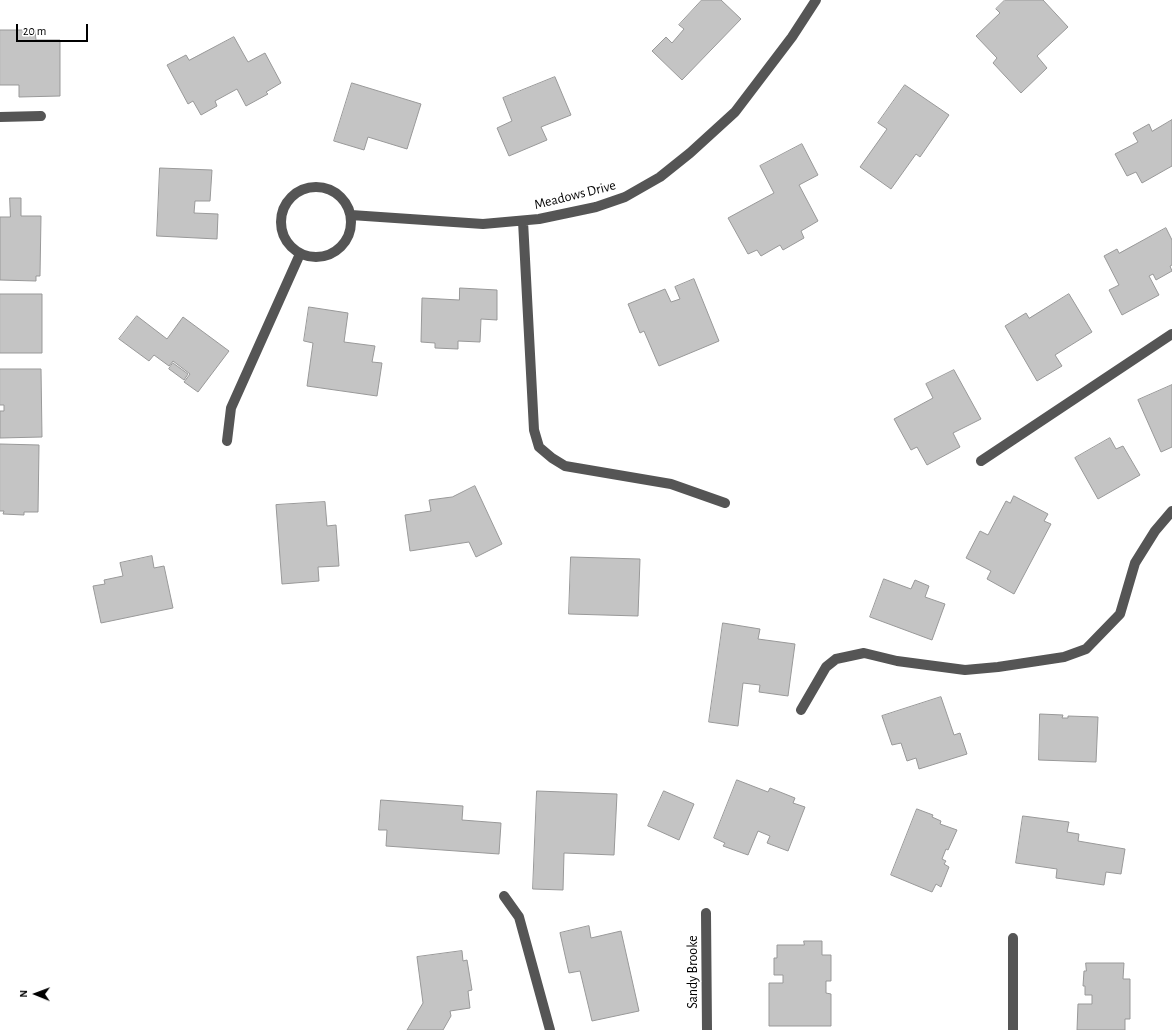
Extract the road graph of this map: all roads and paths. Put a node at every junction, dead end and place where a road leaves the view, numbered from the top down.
1 (816, 0) edge
2 (42, 116) dead end
3 (0, 117) edge
4 (351, 215) junction
5 (523, 221) junction
6 (300, 254) junction
7 (1172, 334) edge
8 (227, 441) dead end
9 (982, 460) dead end
10 (725, 503) dead end
11 (1172, 511) edge
12 (801, 710) dead end
13 (504, 896) dead end
14 (706, 913) dead end
15 (1013, 938) dead end
16 (550, 1030) edge
17 (707, 1030) edge
18 (1013, 1030) edge

1 - 5 street, Meadows Drive
2 - 3 street
4 - 5 street, Meadows Drive
4 - 6 street
4 - 6 street
5 - 10 street
6 - 8 street
7 - 9 street
11 - 12 street
13 - 16 street
14 - 17 street, Sandy Brooke
15 - 18 street

